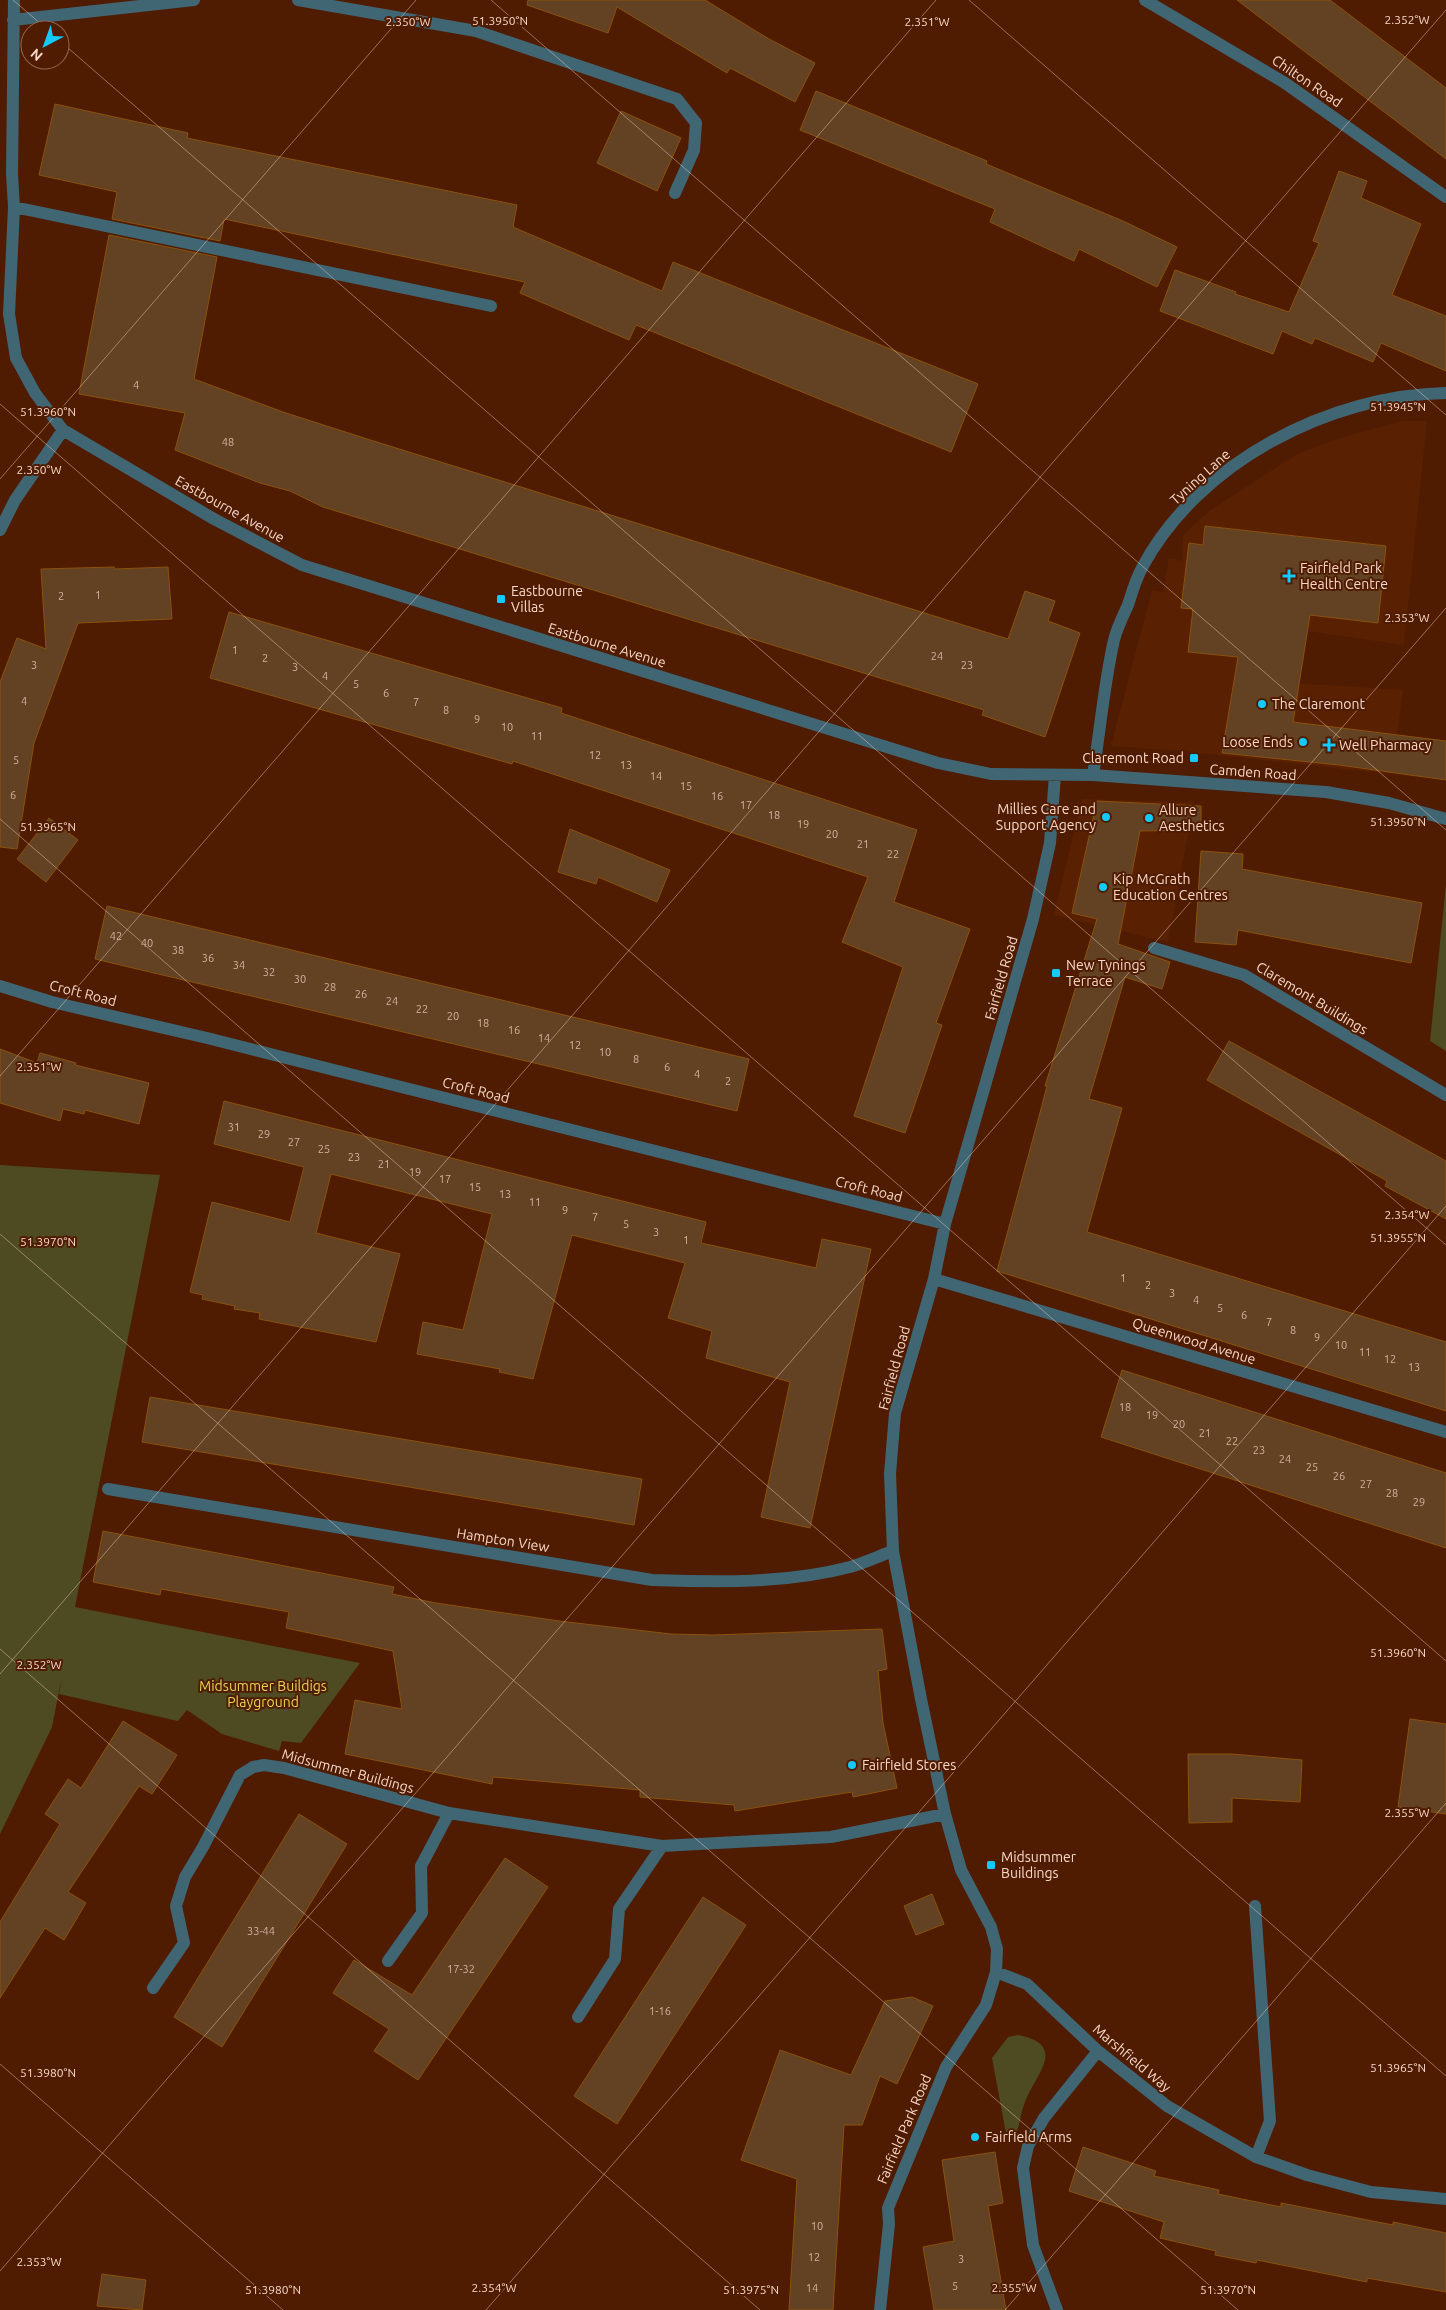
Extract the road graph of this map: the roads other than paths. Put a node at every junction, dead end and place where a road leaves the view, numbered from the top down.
1 (14, 0) edge
2 (194, 0) edge
3 (298, 0) edge
4 (1145, 0) edge
5 (13, 20) junction
6 (6, 173) edge
7 (674, 193) dead end
8 (1446, 197) edge
9 (14, 207) junction
10 (491, 306) dead end
11 (1446, 393) edge
12 (64, 430) junction
13 (0, 530) edge
14 (1055, 775) junction
15 (1093, 775) junction
16 (1446, 819) edge
17 (1154, 948) dead end
18 (0, 986) edge
19 (1446, 1095) edge
20 (946, 1224) junction
21 (934, 1279) junction
22 (1446, 1432) edge
23 (108, 1489) dead end
24 (893, 1551) junction
25 (449, 1813) junction
26 (945, 1814) junction
27 (662, 1846) junction
28 (1255, 1906) dead end
29 (388, 1961) dead end
30 (996, 1972) junction
31 (153, 1988) dead end
32 (578, 2017) dead end
33 (1098, 2051) junction
34 (1256, 2157) junction
35 (1446, 2199) edge
36 (880, 2310) edge
37 (1057, 2310) edge

1 - 5 street
2 - 5 street
3 - 7 street
4 - 8 street, Chilton Road
5 - 6 street
6 - 9 street
9 - 10 street
9 - 12 street
11 - 15 street, Tyning Lane
12 - 13 street
12 - 14 street, Eastbourne Avenue
14 - 15 street, Camden Road
14 - 20 street, Fairfield Road
15 - 16 street, Camden Road
17 - 19 street, Claremont Buildings
18 - 20 street, Croft Road
20 - 21 street, Fairfield Road
21 - 22 street, Queenwood Avenue
21 - 24 street, Fairfield Road
23 - 24 street, Hampton View
24 - 26 street, Fairfield Road
25 - 27 street, Midsummer Buildings
25 - 29 street
25 - 31 street, Midsummer Buildings
26 - 27 street, Midsummer Buildings
26 - 30 street, Fairfield Road
27 - 32 street
28 - 34 street
30 - 33 street, Marshfield Way
30 - 36 street, Fairfield Park Road
33 - 34 street, Marshfield Way
33 - 37 street
34 - 35 street, Marshfield Way

